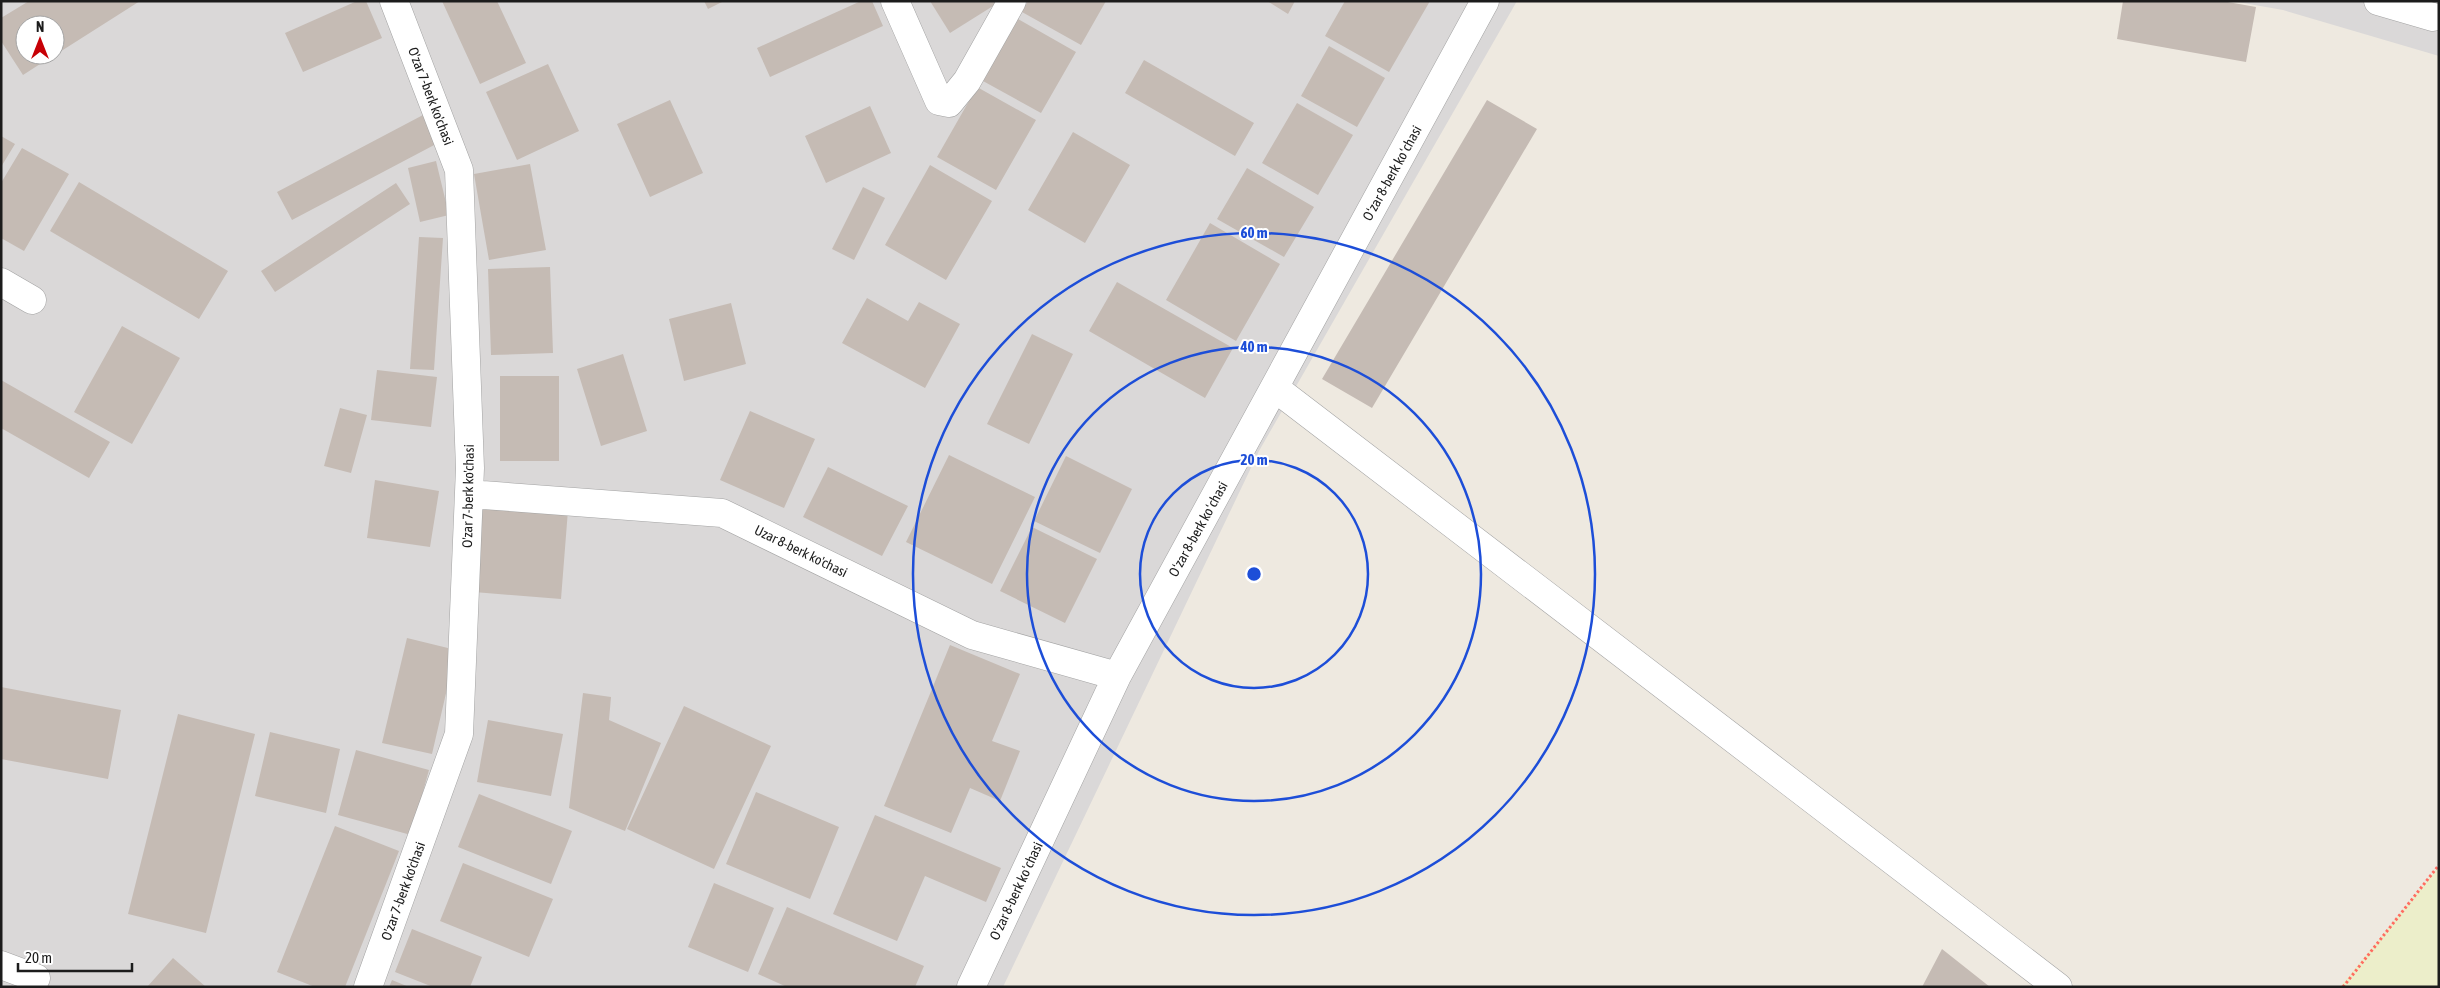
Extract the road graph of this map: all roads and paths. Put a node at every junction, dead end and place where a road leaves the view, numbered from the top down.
1 (394, 1) edge
2 (895, 1) edge
3 (1012, 1) edge
4 (1485, 1) edge
5 (2378, 1) edge
6 (2433, 17) dead end
7 (1, 282) edge
8 (32, 300) dead end
9 (1275, 388) junction
10 (469, 494) junction
11 (1117, 676) junction
12 (2439, 865) edge
13 (1, 964) edge
14 (36, 978) dead end
15 (368, 987) edge
16 (971, 987) edge
17 (2058, 987) edge
18 (2343, 987) edge

1 - 10 street, O'zar 7-berk ko'chasi
2 - 3 street
4 - 9 street, Oʻzar 8-berk koʻchasi
5 - 6 street
7 - 8 street
9 - 11 street, Oʻzar 8-berk koʻchasi
9 - 17 street
10 - 11 street, Uzar 8-berk ko'chasi
10 - 15 street, O'zar 7-berk ko'chasi
11 - 16 street, Oʻzar 8-berk koʻchasi
12 - 18 path
13 - 14 street

